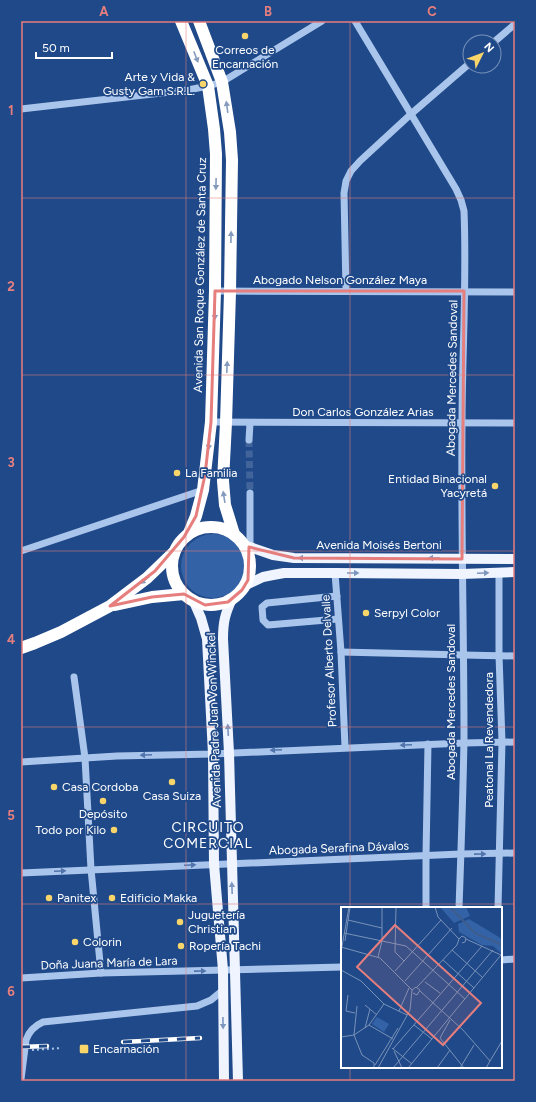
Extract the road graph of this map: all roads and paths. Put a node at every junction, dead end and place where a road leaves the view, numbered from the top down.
1 (181, 21) edge
2 (199, 21) edge
3 (322, 21) edge
4 (355, 21) edge
5 (515, 24) edge
6 (502, 35) edge
7 (462, 70) edge
8 (222, 82) junction
9 (208, 86) junction
10 (21, 109) edge
11 (411, 114) junction
12 (215, 291) junction
13 (346, 291) junction
14 (464, 291) junction
15 (230, 292) junction
16 (515, 292) edge
17 (211, 422) junction
18 (226, 423) junction
19 (250, 423) junction
20 (515, 423) edge
21 (462, 424) junction
22 (249, 440) tunnel mouth
23 (202, 490) junction
24 (250, 493) tunnel mouth
25 (189, 533) junction
26 (234, 534) junction
27 (247, 546) junction
28 (21, 551) edge
29 (173, 554) junction
30 (462, 559) junction
31 (515, 559) edge
32 (499, 572) junction
33 (515, 572) edge
34 (335, 573) junction
35 (462, 574) junction
36 (246, 585) junction
37 (184, 594) junction
38 (336, 596) junction
39 (232, 599) junction
40 (194, 602) junction
41 (110, 606) junction
42 (338, 619) junction
43 (21, 648) edge
44 (341, 652) junction
45 (463, 655) junction
46 (499, 656) junction
47 (515, 656) edge
48 (74, 677) dead end
49 (502, 742) junction
50 (515, 742) edge
51 (464, 743) junction
52 (428, 744) junction
53 (345, 747) junction
54 (229, 753) junction
55 (213, 754) junction
56 (85, 758) junction
57 (21, 762) edge
58 (515, 853) edge
59 (461, 854) junction
60 (500, 854) junction
61 (426, 856) junction
62 (214, 864) junction
63 (232, 864) junction
64 (91, 870) junction
65 (21, 873) edge
66 (426, 907) edge
67 (459, 907) edge
68 (498, 907) edge
69 (515, 959) edge
70 (502, 960) edge
71 (341, 966) edge
72 (235, 969) junction
73 (223, 970) junction
74 (101, 973) junction
75 (21, 978) edge
76 (222, 991) junction
77 (62, 1048) dead end
78 (25, 1050) junction
79 (21, 1079) edge
80 (224, 1081) edge
81 (238, 1081) edge

1 -> 9 highway, Avenida San Roque González de Santa Cruz
2 - 8 highway
3 - 8 street
4 - 11 street, Abogada Mercedes Sandoval
5 - 6 street
7 - 11 street
8 - 9 street
15 -> 8 highway
9 - 10 street
9 -> 12 highway, Avenida San Roque González de Santa Cruz
11 - 13 street
11 - 14 street, Abogada Mercedes Sandoval
12 - 15 street, Abogado Nelson González Maya
12 -> 17 highway, Avenida San Roque González de Santa Cruz
13 - 14 street, Abogado Nelson González Maya
13 - 15 street, Abogado Nelson González Maya
14 - 16 street, Abogado Nelson González Maya
14 - 21 street, Abogada Mercedes Sandoval
18 -> 15 highway
17 - 18 street, Don Carlos González Arias
17 -> 23 highway, Avenida San Roque González de Santa Cruz
18 - 19 street, Don Carlos González Arias
26 -> 18 highway
19 - 21 street, Don Carlos González Arias
19 - 22 street
20 - 21 street, Don Carlos González Arias
21 - 30 street, Abogada Mercedes Sandoval
23 - 25 highway, Avenida San Roque González de Santa Cruz
23 - 28 street
24 - 27 street
25 - 26 highway
25 - 29 highway
26 - 27 highway
30 -> 27 main road, Avenida Moisés Bertoni
27 - 36 highway
29 - 37 highway
29 -> 41 highway
30 - 31 main road, Avenida Moisés Bertoni
30 - 35 street, Abogada Mercedes Sandoval
32 - 33 main road
35 -> 32 main road
32 - 46 street, Peatonal La Revendedora
34 -> 35 main road
34 - 36 main road
34 - 38 street, Profesor Alberto Delvalle
35 - 45 street, Abogada Mercedes Sandoval
36 - 39 highway
37 - 40 highway
37 - 41 highway
38 - 42 street, Profesor Alberto Delvalle
38 - 42 street
39 - 40 highway
54 -> 39 main road, Avenida Padre Juan Von Winckel
40 - 55 main road, Avenida Padre Juan Von Winckel
41 - 43 highway
42 - 44 street, Profesor Alberto Delvalle
44 - 45 street
44 - 53 street, Profesor Alberto Delvalle
45 - 46 street
45 - 51 street, Abogada Mercedes Sandoval
46 - 47 street
46 - 49 street, Peatonal La Revendedora
48 - 56 street
49 - 50 street
49 - 51 street
49 - 60 street, Peatonal La Revendedora
51 - 52 street
51 - 59 street, Abogada Mercedes Sandoval
52 -> 53 street
52 - 61 street
53 -> 54 street
54 - 55 street
54 - 63 main road, Avenida Padre Juan Von Winckel
55 -> 56 street
55 - 62 main road, Avenida Padre Juan Von Winckel
56 - 57 street
56 - 64 street
58 - 60 street, Abogada Serafina Dávalos
59 -> 60 street, Abogada Serafina Dávalos
59 - 61 street, Abogada Serafina Dávalos
59 - 67 street, Abogada Mercedes Sandoval
60 - 68 street, Peatonal La Revendedora
61 - 63 street, Abogada Serafina Dávalos
61 - 66 street
62 - 63 street, Abogada Serafina Dávalos
64 -> 62 street, Abogada Serafina Dávalos
62 - 73 main road, Avenida Padre Juan Von Winckel
72 -> 63 main road, Avenida Padre Juan Von Winckel
65 -> 64 street, Abogada Serafina Dávalos
64 - 74 street
69 - 70 street
71 - 72 street, Doña Juana María de Lara
72 - 73 street, Doña Juana María de Lara
72 - 81 main road, Avenida Padre Juan Von Winckel
74 -> 73 street, Doña Juana María de Lara
73 - 76 main road, Avenida Padre Juan Von Winckel
74 - 75 street, Doña Juana María de Lara
76 - 78 street
76 -> 80 main road, Avenida Padre Juan Von Winckel
77 - 78 path
78 - 79 street

